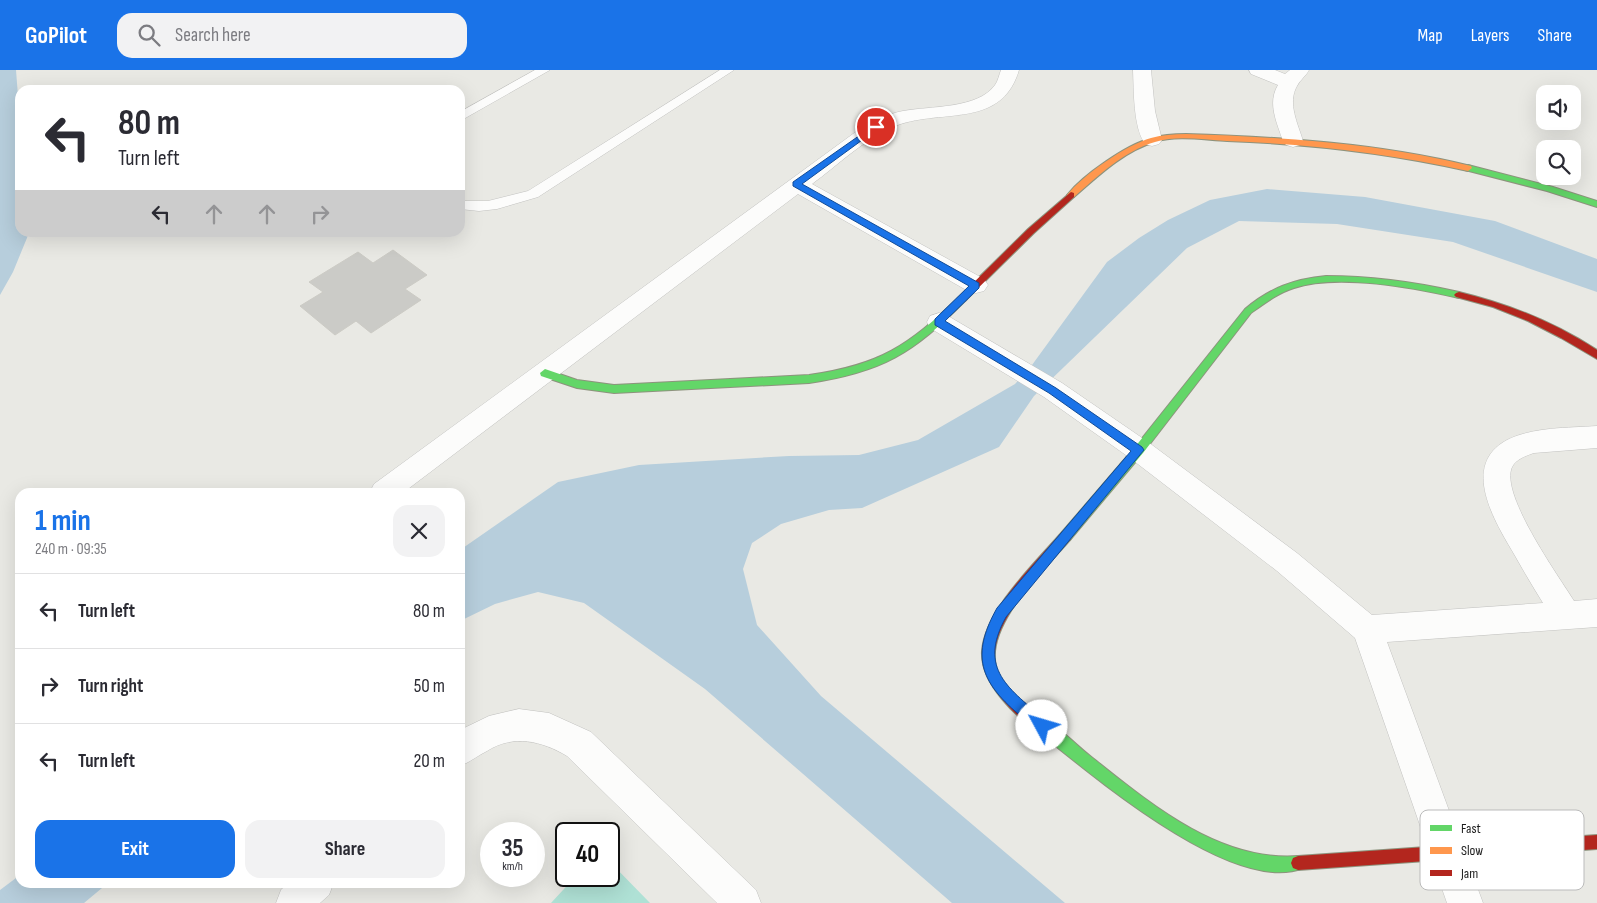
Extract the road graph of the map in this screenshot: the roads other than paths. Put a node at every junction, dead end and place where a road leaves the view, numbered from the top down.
1 (544, 70) edge
2 (728, 70) edge
3 (1010, 70) edge
4 (1142, 70) edge
5 (1258, 70) edge
6 (1294, 76) edge
7 (465, 113) edge
8 (1152, 140) junction
9 (1293, 141) junction
10 (796, 184) junction
11 (1597, 204) edge
12 (465, 205) edge
13 (976, 285) junction
14 (939, 322) junction
15 (1597, 355) edge
16 (545, 373) junction
17 (1597, 437) edge
18 (1138, 450) junction
19 (389, 488) edge
20 (1597, 613) edge
21 (1566, 615) junction
22 (1367, 629) junction
23 (465, 747) edge
24 (1431, 810) edge
25 (1597, 842) edge
26 (1584, 843) edge
27 (1420, 854) edge
28 (310, 888) edge
29 (1461, 890) edge
30 (294, 903) edge
31 (743, 903) edge
32 (1466, 903) edge

1 - 7 lane
2 - 12 lane
3 - 10 street
4 - 8 street
5 - 6 street
6 - 9 street
8 - 9 street
8 - 13 street
9 - 11 street
10 - 13 street
10 - 16 street
13 - 14 street
14 - 16 street
14 - 18 street
15 - 18 street
16 - 19 street
17 - 21 street
18 - 22 street
18 - 27 street
20 - 21 street
21 - 22 street
22 - 24 street
23 - 31 street
25 - 26 street
28 - 30 street
29 - 32 street

